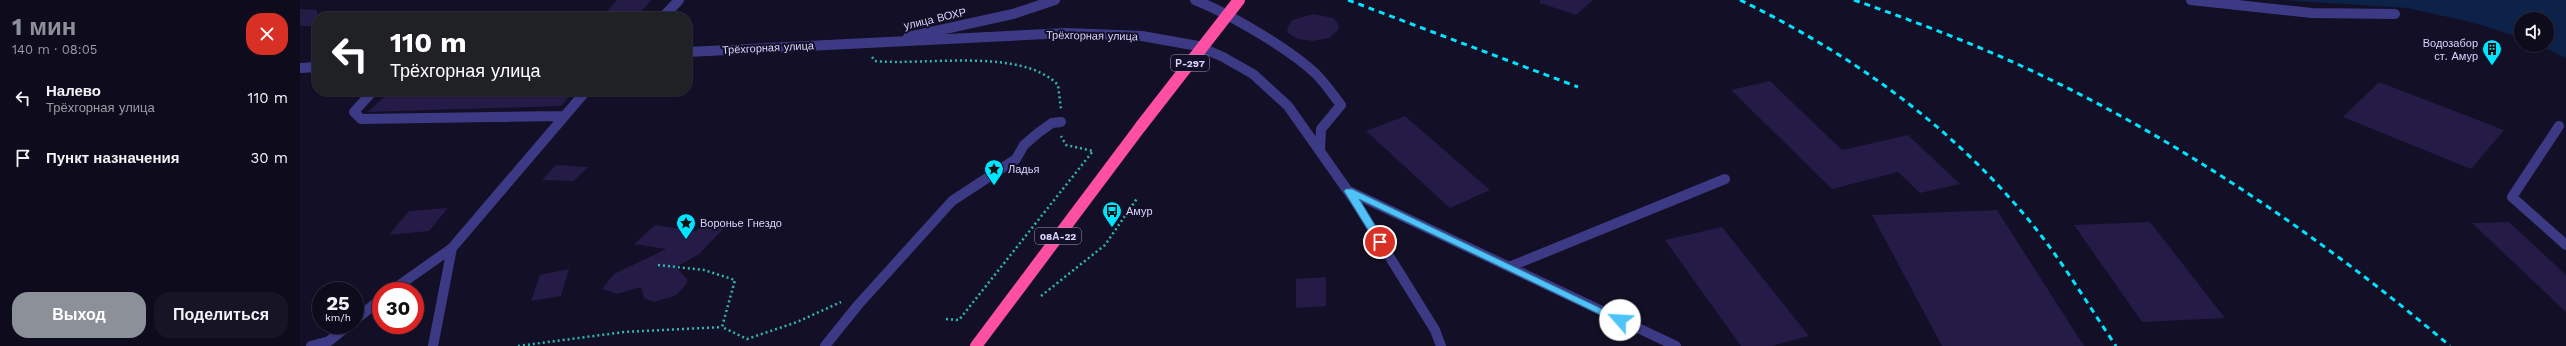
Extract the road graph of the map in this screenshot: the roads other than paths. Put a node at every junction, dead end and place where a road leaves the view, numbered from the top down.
1 (679, 0) edge
2 (1055, 0) edge
3 (1195, 0) edge
4 (1239, 0) edge
5 (2191, 0) edge
6 (668, 12) edge
7 (2394, 14) dead end
8 (890, 42) junction
9 (692, 52) edge
10 (300, 68) edge
11 (312, 68) edge
12 (368, 96) edge
13 (582, 96) edge
14 (564, 116) junction
15 (1061, 122) dead end
16 (1141, 126) joint
17 (2559, 126) dead end
18 (1320, 148) junction
19 (1726, 179) dead end
20 (1349, 191) junction
21 (2566, 245) edge
22 (452, 248) junction
23 (1509, 267) junction
24 (405, 282) edge
25 (372, 306) edge
26 (364, 313) edge
27 (338, 334) edge
28 (311, 346) edge
29 (433, 346) edge
30 (825, 346) edge
31 (976, 346) edge
32 (1441, 346) edge
33 (1676, 346) edge

1 - 6 street
2 - 8 street, улица ВОХР
3 - 18 street
4 - 16 highway, Р-297, bridge
5 - 7 street
8 - 9 street, Трёхгорная улица
8 - 18 street, Трёхгорная улица
10 - 11 street
12 - 14 street
13 - 14 street
14 - 22 street
15 - 30 street
16 - 31 highway, 08А-22
17 - 21 street
18 - 20 street, Трёхгорная улица
19 - 23 street
20 - 23 street
20 - 32 street, Трёхгорная улица
22 - 24 street
22 - 29 street
23 - 33 street
25 - 26 street
27 - 28 street

